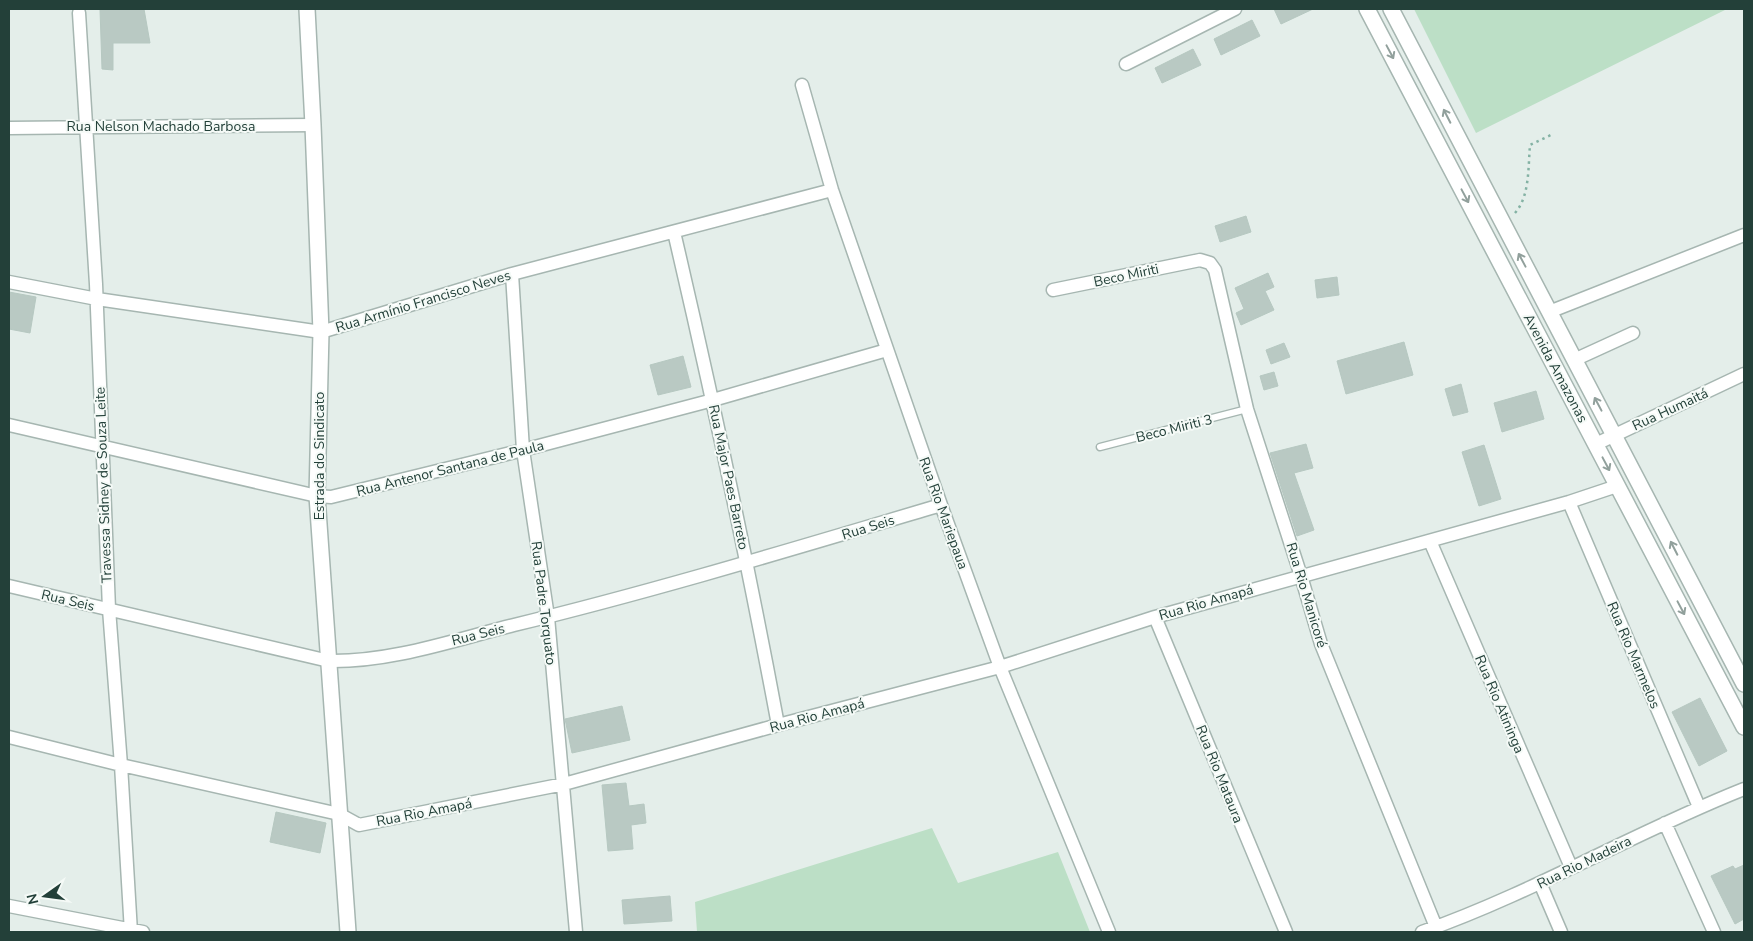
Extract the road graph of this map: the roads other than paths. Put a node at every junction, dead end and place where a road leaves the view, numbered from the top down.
1 (307, 9) edge
2 (1235, 9) edge
3 (1367, 9) edge
4 (1391, 9) edge
5 (79, 13) dead end
6 (1126, 64) dead end
7 (802, 85) dead end
8 (313, 125) junction
9 (87, 127) junction
10 (9, 128) edge
11 (832, 190) junction
12 (674, 232) junction
13 (1744, 235) edge
14 (1200, 260) joint
15 (512, 274) junction
16 (9, 282) edge
17 (1053, 290) dead end
18 (97, 299) junction
19 (1549, 312) junction
20 (321, 332) junction
21 (1633, 333) dead end
22 (887, 350) junction
23 (1574, 360) junction
24 (1744, 374) edge
25 (713, 400) junction
26 (1247, 409) junction
27 (9, 425) edge
28 (1614, 435) junction
29 (1596, 444) junction
30 (1100, 446) dead end
31 (101, 447) junction
32 (523, 450) junction
33 (1617, 486) junction
34 (317, 496) junction
35 (1569, 502) junction
36 (941, 505) junction
37 (1430, 541) junction
38 (747, 563) junction
39 (1301, 576) junction
40 (9, 586) edge
41 (109, 609) junction
42 (1155, 616) junction
43 (548, 617) junction
44 (329, 661) junction
45 (1000, 666) junction
46 (1744, 684) edge
47 (778, 724) junction
48 (1744, 728) edge
49 (9, 736) edge
50 (121, 765) junction
51 (564, 784) junction
52 (1744, 790) edge
53 (1699, 807) junction
54 (339, 814) junction
55 (1665, 823) junction
56 (1571, 867) junction
57 (1540, 883) junction
58 (9, 906) edge
59 (1436, 927) junction
60 (135, 931) edge
61 (348, 932) edge
62 (576, 932) edge
63 (1109, 932) edge
64 (1286, 932) edge
65 (1422, 932) edge
66 (1561, 932) edge
67 (1714, 932) edge

1 - 8 street, Estrada do Sindicato
2 - 6 street
3 -> 29 street, Avenida Amazonas
19 -> 4 street, Avenida Amazonas
5 - 9 street, Travessa Sidney de Souza Leite
7 - 11 street, Rua Rio Mariepaua
8 - 9 street, Rua Nelson Machado Barbosa
8 - 20 street, Estrada do Sindicato
9 - 10 street, Rua Nelson Machado Barbosa
9 - 18 street, Travessa Sidney de Souza Leite
11 - 12 street, Rua Armínio Francisco Neves
11 - 22 street, Rua Rio Mariepaua
12 - 15 street, Rua Armínio Francisco Neves
12 - 25 street, Rua Major Paes Barreto
13 - 19 street
14 - 17 street, Beco Miriti
14 - 26 street, Rua Rio Manicoré
15 - 20 street, Rua Armínio Francisco Neves
15 - 32 street, Rua Padre Torquato
16 - 18 street, Rua Armínio Francisco Neves
18 - 20 street, Rua Armínio Francisco Neves
18 - 31 street, Travessa Sidney de Souza Leite
19 - 23 street, Avenida Amazonas
20 - 34 street, Estrada do Sindicato
21 - 23 street
22 - 25 street, Rua Antenor Santana de Paula
22 - 36 street, Rua Rio Mariepaua
28 -> 23 street, Avenida Amazonas
24 - 28 street, Rua Humaitá
25 - 32 street, Rua Antenor Santana de Paula
25 - 38 street, Rua Major Paes Barreto
26 - 30 lane, Beco Miriti 3
26 - 39 street, Rua Rio Manicoré
27 - 31 street, Rua Antenor Santana de Paula
28 - 29 street, Rua Humaitá
46 -> 28 street, Avenida Amazonas
29 -> 33 street, Avenida Amazonas
31 - 34 street, Rua Antenor Santana de Paula
31 - 41 street, Travessa Sidney de Souza Leite
32 - 34 street, Rua Antenor Santana de Paula
32 - 43 street, Rua Padre Torquato
33 - 35 street, Rua Rio Amapá
33 -> 48 street, Avenida Amazonas
34 - 44 street, Estrada do Sindicato
35 - 37 street, Rua Rio Amapá
35 - 53 street, Rua Rio Marmelos
36 - 38 street, Rua Seis
36 - 45 street, Rua Rio Mariepaua
37 - 39 street, Rua Rio Amapá
37 - 56 street, Rua Rio Atininga
38 - 43 street, Rua Seis
38 - 47 street, Rua Major Paes Barreto
39 - 42 street, Rua Rio Amapá
39 - 59 street, Rua Rio Manicoré
40 - 41 street, Rua Seis
41 - 44 street, Rua Seis
41 - 50 street, Travessa Sidney de Souza Leite
42 - 45 street, Rua Rio Amapá
42 - 64 street, Rua Rio Mataura
43 - 44 street, Rua Seis
43 - 51 street, Rua Padre Torquato
44 - 54 street, Estrada do Sindicato
45 - 47 street, Rua Rio Amapá
45 - 63 street, Rua Rio Mariepaua
47 - 51 street, Rua Rio Amapá
49 - 50 street, Rua Rio Amapá
50 - 54 street, Rua Rio Amapá
50 - 60 street, Travessa Sidney de Souza Leite
51 - 54 street, Rua Rio Amapá
51 - 62 street, Rua Padre Torquato
52 - 53 street, Rua Rio Madeira
53 - 55 street, Rua Rio Madeira
54 - 61 street, Estrada do Sindicato
55 - 56 street, Rua Rio Madeira
55 - 67 street
56 - 57 street, Rua Rio Madeira
57 - 59 street, Rua Rio Madeira
57 - 66 street
58 - 60 street
59 - 65 street, Rua Rio Madeira

